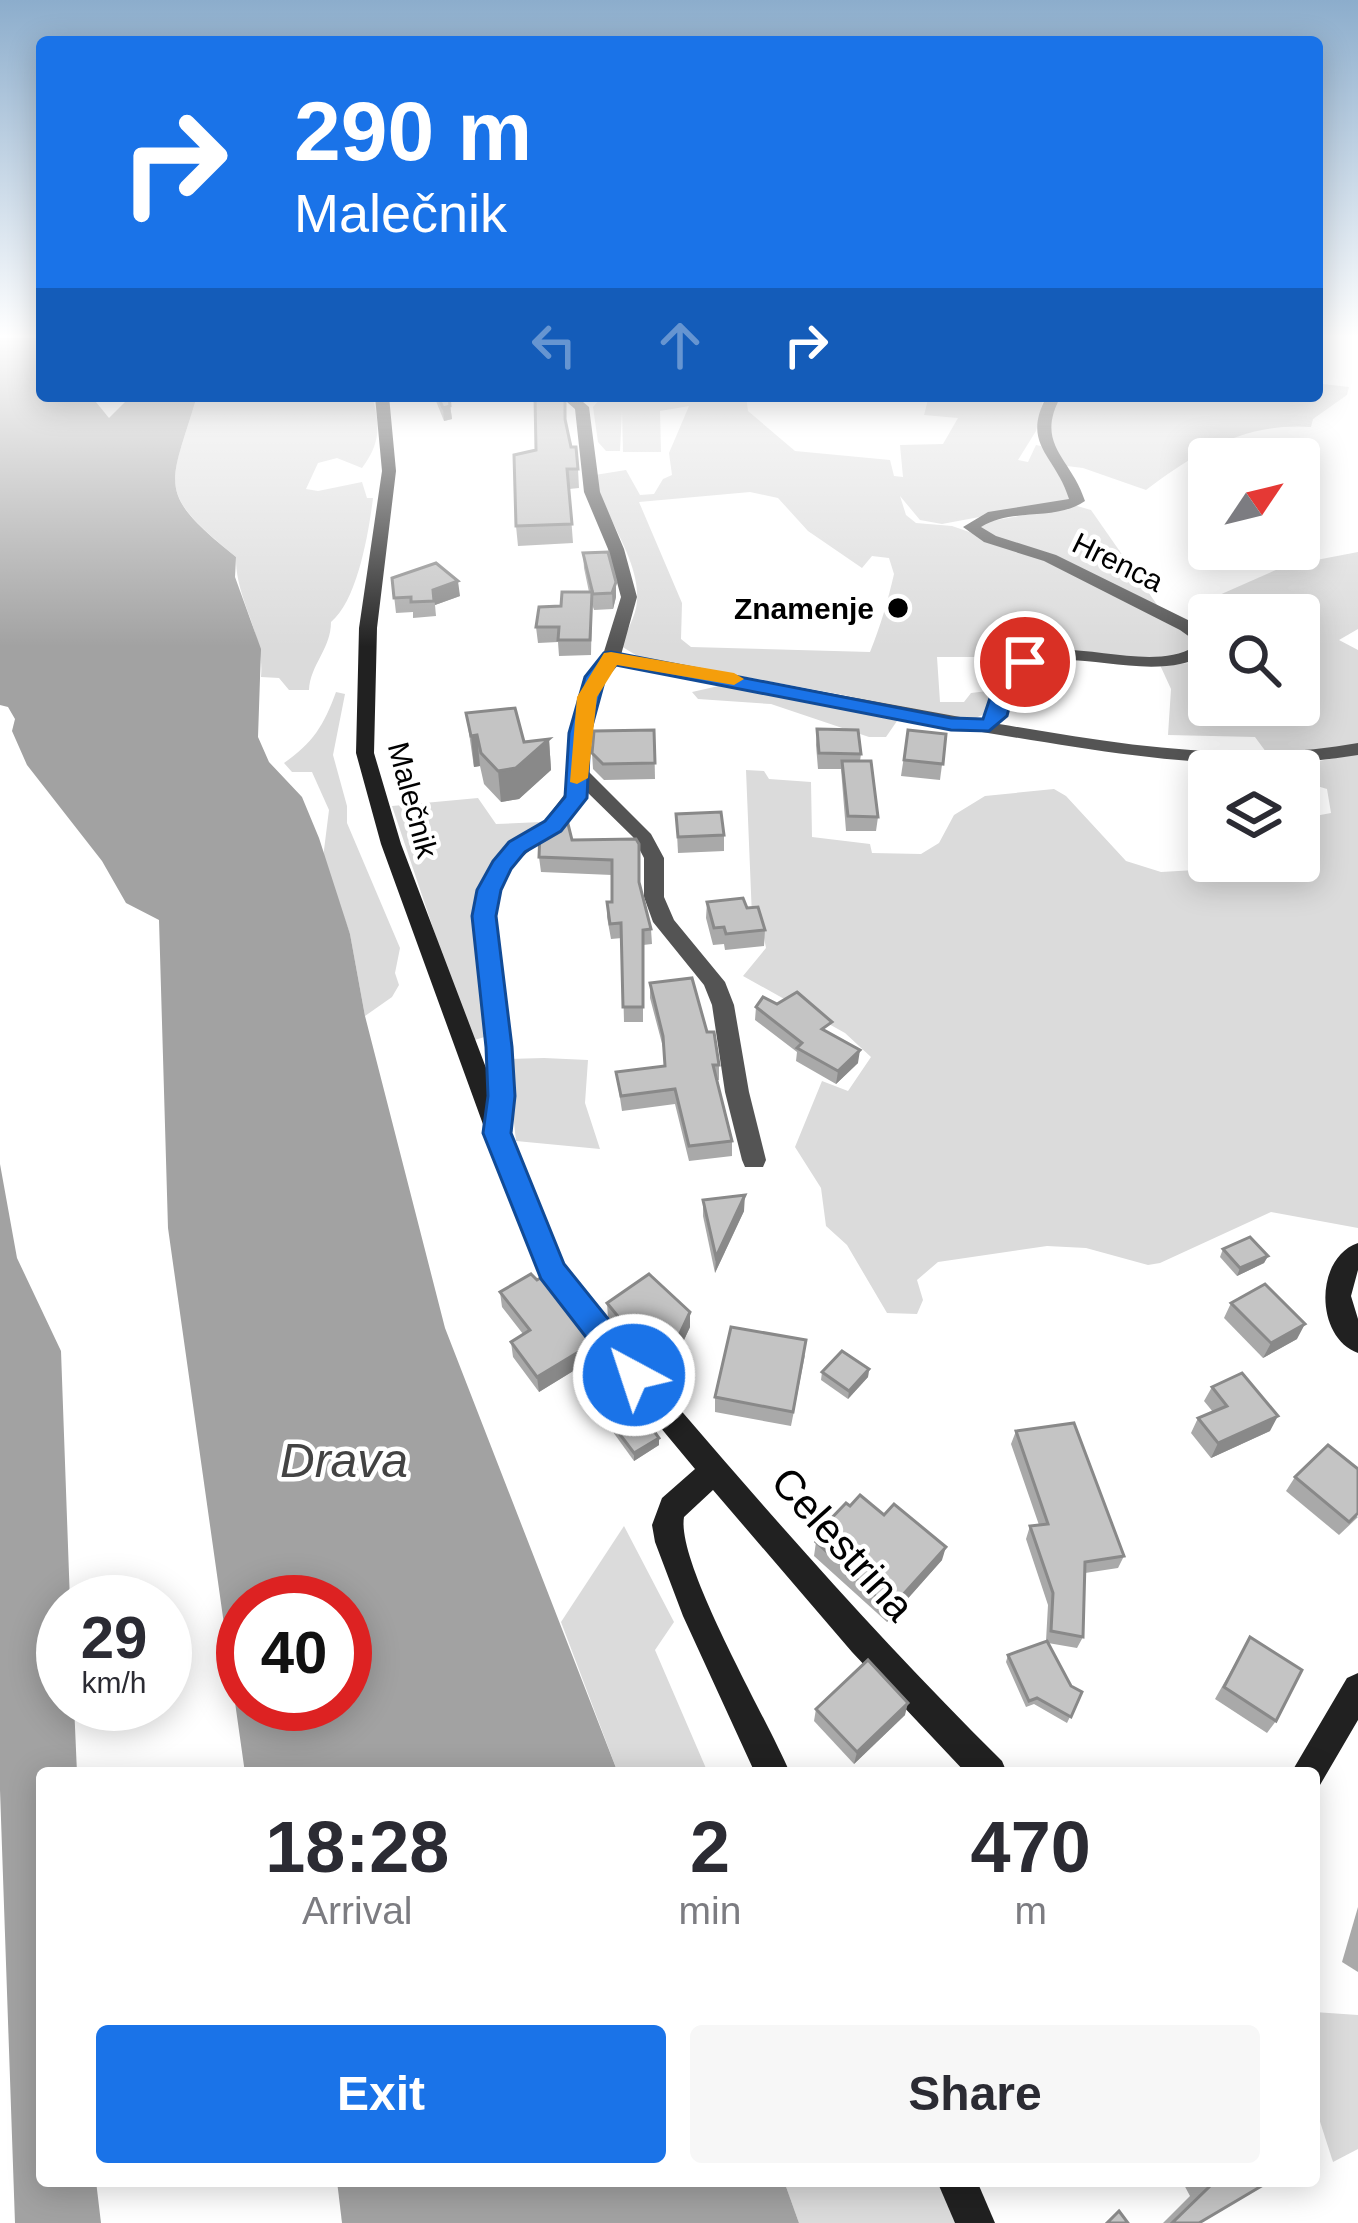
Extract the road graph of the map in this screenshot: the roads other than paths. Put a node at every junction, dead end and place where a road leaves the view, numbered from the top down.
1 (386, 440) edge
2 (586, 440) edge
3 (1042, 440) edge
4 (611, 658) junction
5 (989, 725) junction
6 (1358, 749) edge
7 (578, 772) junction
8 (497, 1133) junction
9 (754, 1160) dead end
10 (1358, 1254) edge
11 (1358, 1341) edge
12 (715, 1472) junction
13 (1358, 1689) edge
14 (770, 1767) edge
15 (984, 1767) edge
16 (1312, 1767) edge
17 (960, 2187) edge
18 (975, 2223) edge

1 - 8 street, Malečnik
2 - 4 street, Malečnik
3 - 5 street, Hrenca
4 - 5 street
4 - 7 street, Malečnik
5 - 6 street
7 - 8 street, Malečnik
7 - 9 street
8 - 12 street, Malečnik
10 - 11 street
12 - 14 street, Celestrina
12 - 15 street, Celestrina
13 - 16 street
17 - 18 street

